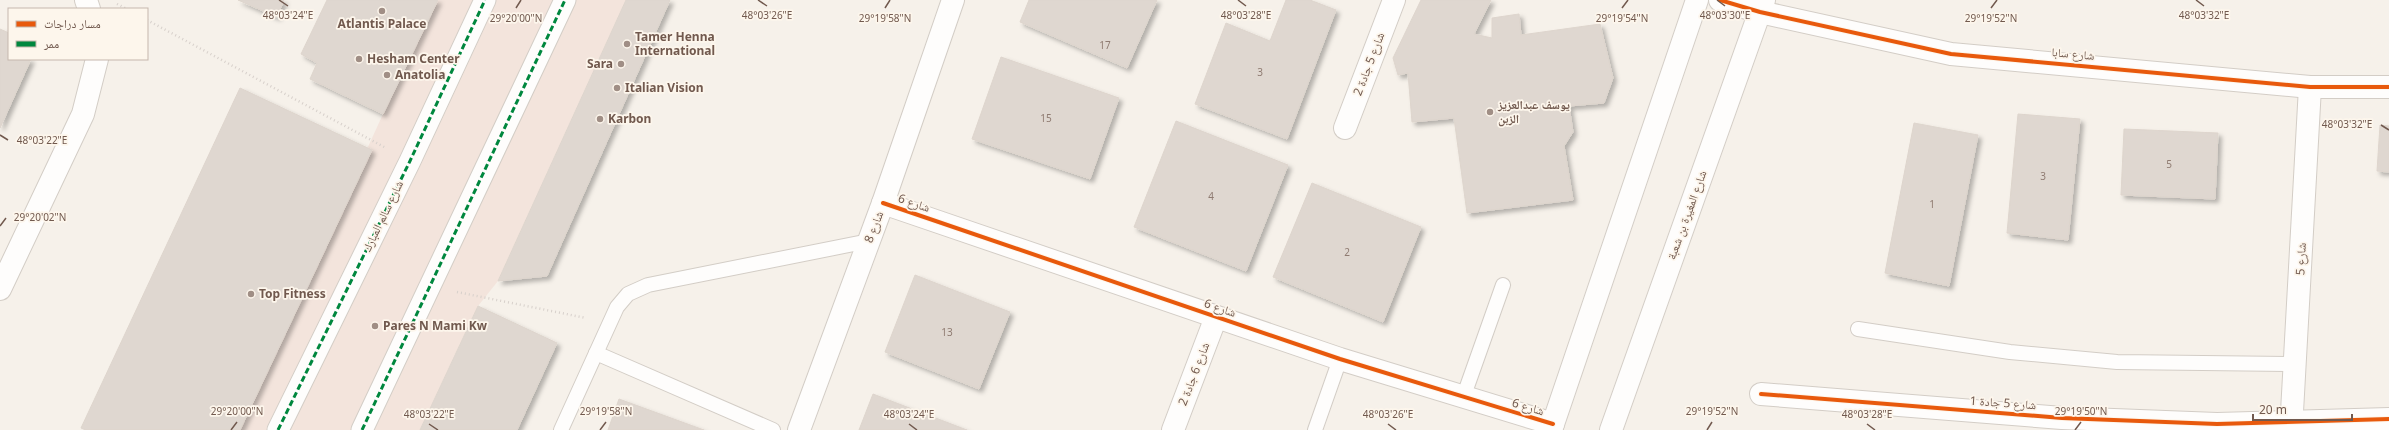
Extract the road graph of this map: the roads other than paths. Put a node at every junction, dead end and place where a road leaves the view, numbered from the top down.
1 (485, 0) edge
2 (564, 0) edge
3 (953, 0) edge
4 (1394, 0) edge
5 (1697, 0) edge
6 (1720, 0) edge
7 (1762, 6) edge
8 (98, 60) edge
9 (2310, 87) junction
10 (2389, 87) edge
11 (1345, 128) dead end
12 (883, 203) junction
13 (869, 241) junction
14 (1503, 284) dead end
15 (0, 288) edge
16 (1216, 317) junction
17 (1858, 329) dead end
18 (596, 354) junction
19 (1340, 359) junction
20 (2295, 364) junction
21 (1760, 394) dead end
22 (1463, 398) junction
23 (2389, 419) edge
24 (2291, 425) edge
25 (1552, 427) edge
26 (278, 430) edge
27 (362, 430) edge
28 (561, 430) edge
29 (772, 430) edge
30 (799, 430) edge
31 (1173, 430) edge
32 (1315, 430) edge
33 (1611, 430) edge

1 - 26 street, شارع سالم المبارك
2 - 27 street
3 - 12 street, شارع 8
4 - 11 street, شارع 5 جادة 2
5 - 25 street
6 - 7 street
7 - 9 street, شارع سابا
7 - 33 street, شارع المغيرة بن شعبة
8 - 15 street
9 - 10 street, شارع سابا
9 - 20 street, شارع 5
12 - 13 street, شارع 8
12 - 16 street, شارع 6
13 - 18 lane
13 - 30 street, شارع 8
14 - 22 lane
16 - 19 street, شارع 6
16 - 31 street, شارع 6 جادة 2
17 - 20 lane
18 - 28 lane
18 - 29 lane
19 - 22 street, شارع 6
19 - 32 lane
20 - 24 street, شارع 5
21 - 24 street, شارع 5 جادة 1
22 - 25 street, شارع 6
23 - 24 street, شارع 5 جادة 1

